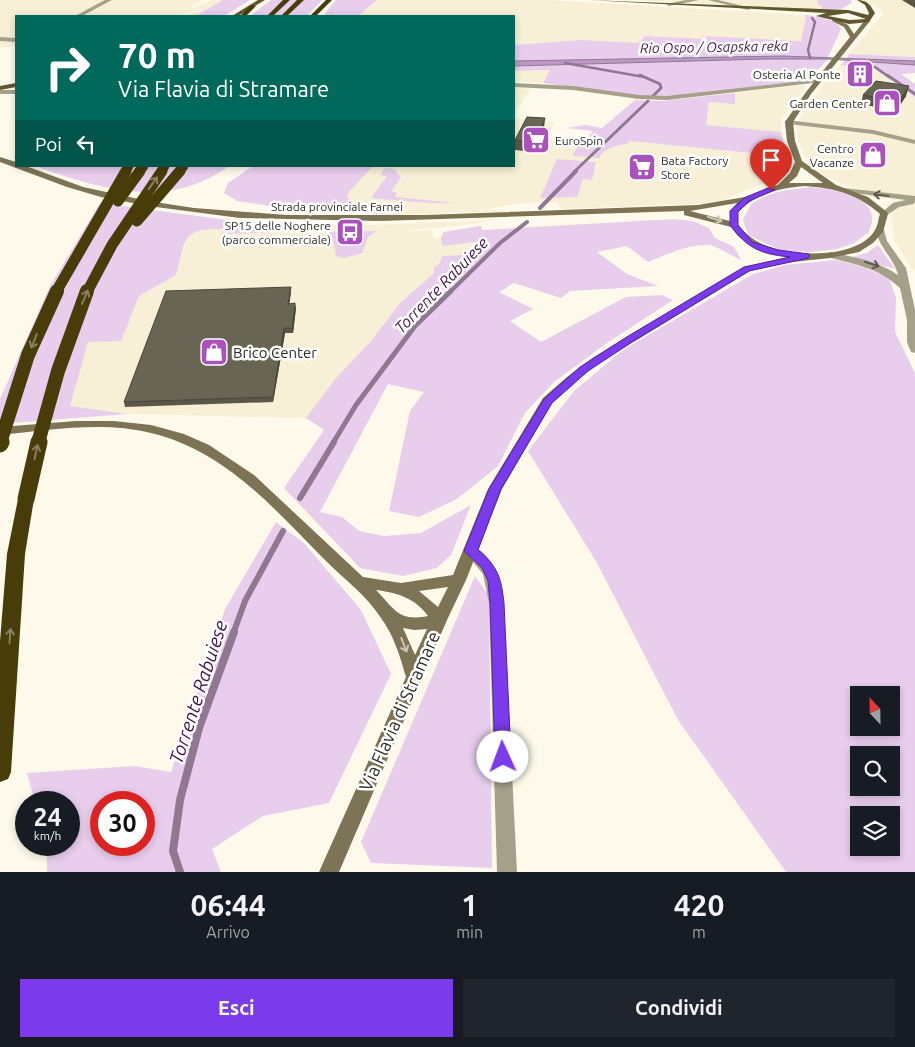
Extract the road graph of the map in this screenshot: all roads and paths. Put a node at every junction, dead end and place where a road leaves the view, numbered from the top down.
1 (109, 0) edge
2 (262, 0) edge
3 (287, 0) edge
4 (301, 0) edge
5 (328, 0) edge
6 (591, 0) edge
7 (711, 0) edge
8 (855, 0) edge
9 (860, 0) edge
10 (699, 2) edge
11 (253, 6) junction
12 (748, 8) junction
13 (775, 10) junction
14 (832, 12) junction
15 (843, 12) junction
16 (80, 15) edge
17 (237, 15) edge
18 (244, 15) edge
19 (271, 15) edge
20 (285, 15) edge
21 (315, 15) edge
22 (831, 19) junction
23 (868, 19) junction
24 (853, 37) junction
25 (0, 39) edge
26 (15, 40) edge
27 (819, 81) junction
28 (515, 85) edge
29 (0, 88) edge
30 (15, 88) edge
31 (15, 88) edge
32 (0, 92) edge
33 (789, 122) junction
34 (915, 142) edge
35 (0, 159) edge
36 (799, 162) junction
37 (15, 165) edge
38 (20, 167) edge
39 (128, 167) edge
40 (143, 167) edge
41 (164, 167) edge
42 (183, 167) edge
43 (781, 186) junction
44 (835, 187) junction
45 (847, 190) junction
46 (746, 199) junction
47 (915, 200) edge
48 (662, 210) junction
49 (884, 214) junction
50 (734, 225) junction
51 (880, 230) junction
52 (749, 243) junction
53 (108, 254) junction
54 (830, 255) junction
55 (806, 256) junction
56 (71, 266) junction
57 (747, 269) junction
58 (907, 288) junction
59 (915, 350) edge
60 (0, 431) edge
61 (0, 444) edge
62 (471, 551) junction
63 (459, 580) junction
64 (356, 581) junction
65 (401, 588) junction
66 (388, 615) junction
67 (439, 620) junction
68 (414, 677) junction
69 (0, 772) edge
70 (329, 872) edge
71 (507, 872) edge

1 - 16 street
2 - 11 main road
3 - 19 highway
4 - 20 highway
5 - 21 highway
6 - 10 main road
7 - 10 street
7 - 12 street
8 - 15 main road
9 - 23 main road
10 - 12 main road
11 - 17 main road
11 - 18 highway
12 - 13 main road
13 - 14 main road
13 - 22 main road
14 - 15 main road
14 - 22 main road
15 - 23 main road
22 - 23 main road
22 - 24 main road
23 - 24 main road
24 - 27 main road
25 - 26 street
27 - 28 street
27 - 33 main road
29 - 30 main road
31 - 32 street
33 - 34 street
33 - 36 main road
35 - 37 main road, Strada provinciale Farnei
36 - 43 main road
36 - 44 main road
38 - 48 main road, Strada provinciale Farnei
39 - 56 highway, bridge
40 - 56 highway, bridge
53 -> 41 highway, bridge
42 - 53 highway, bridge
43 - 44 main road
43 - 46 main road
44 - 45 main road
47 -> 45 street
45 - 49 main road
46 - 48 main road, Strada provinciale Farnei
46 - 50 main road
47 - 49 street
48 -> 50 main road, Strada provinciale Farnei
49 - 51 main road
50 - 52 main road
51 - 54 main road, Via Flavia di Stramare
51 - 58 street
52 - 55 main road, Via Flavia di Stramare
52 - 57 main road
69 -> 53 highway, bridge
54 - 55 main road, Via Flavia di Stramare
54 -> 58 street
55 - 57 main road, Via Flavia di Stramare
56 -> 61 highway, bridge
57 - 62 main road, Via Flavia di Stramare
58 - 59 street
60 - 64 main road
62 - 63 main road, Via Flavia di Stramare
62 - 71 street
63 - 65 main road
63 - 67 main road, Via Flavia di Stramare
64 - 65 main road
64 - 66 main road
65 - 67 main road
66 - 67 main road
66 -> 68 main road
67 - 68 main road, Via Flavia di Stramare
68 - 70 main road, Via Flavia di Stramare

